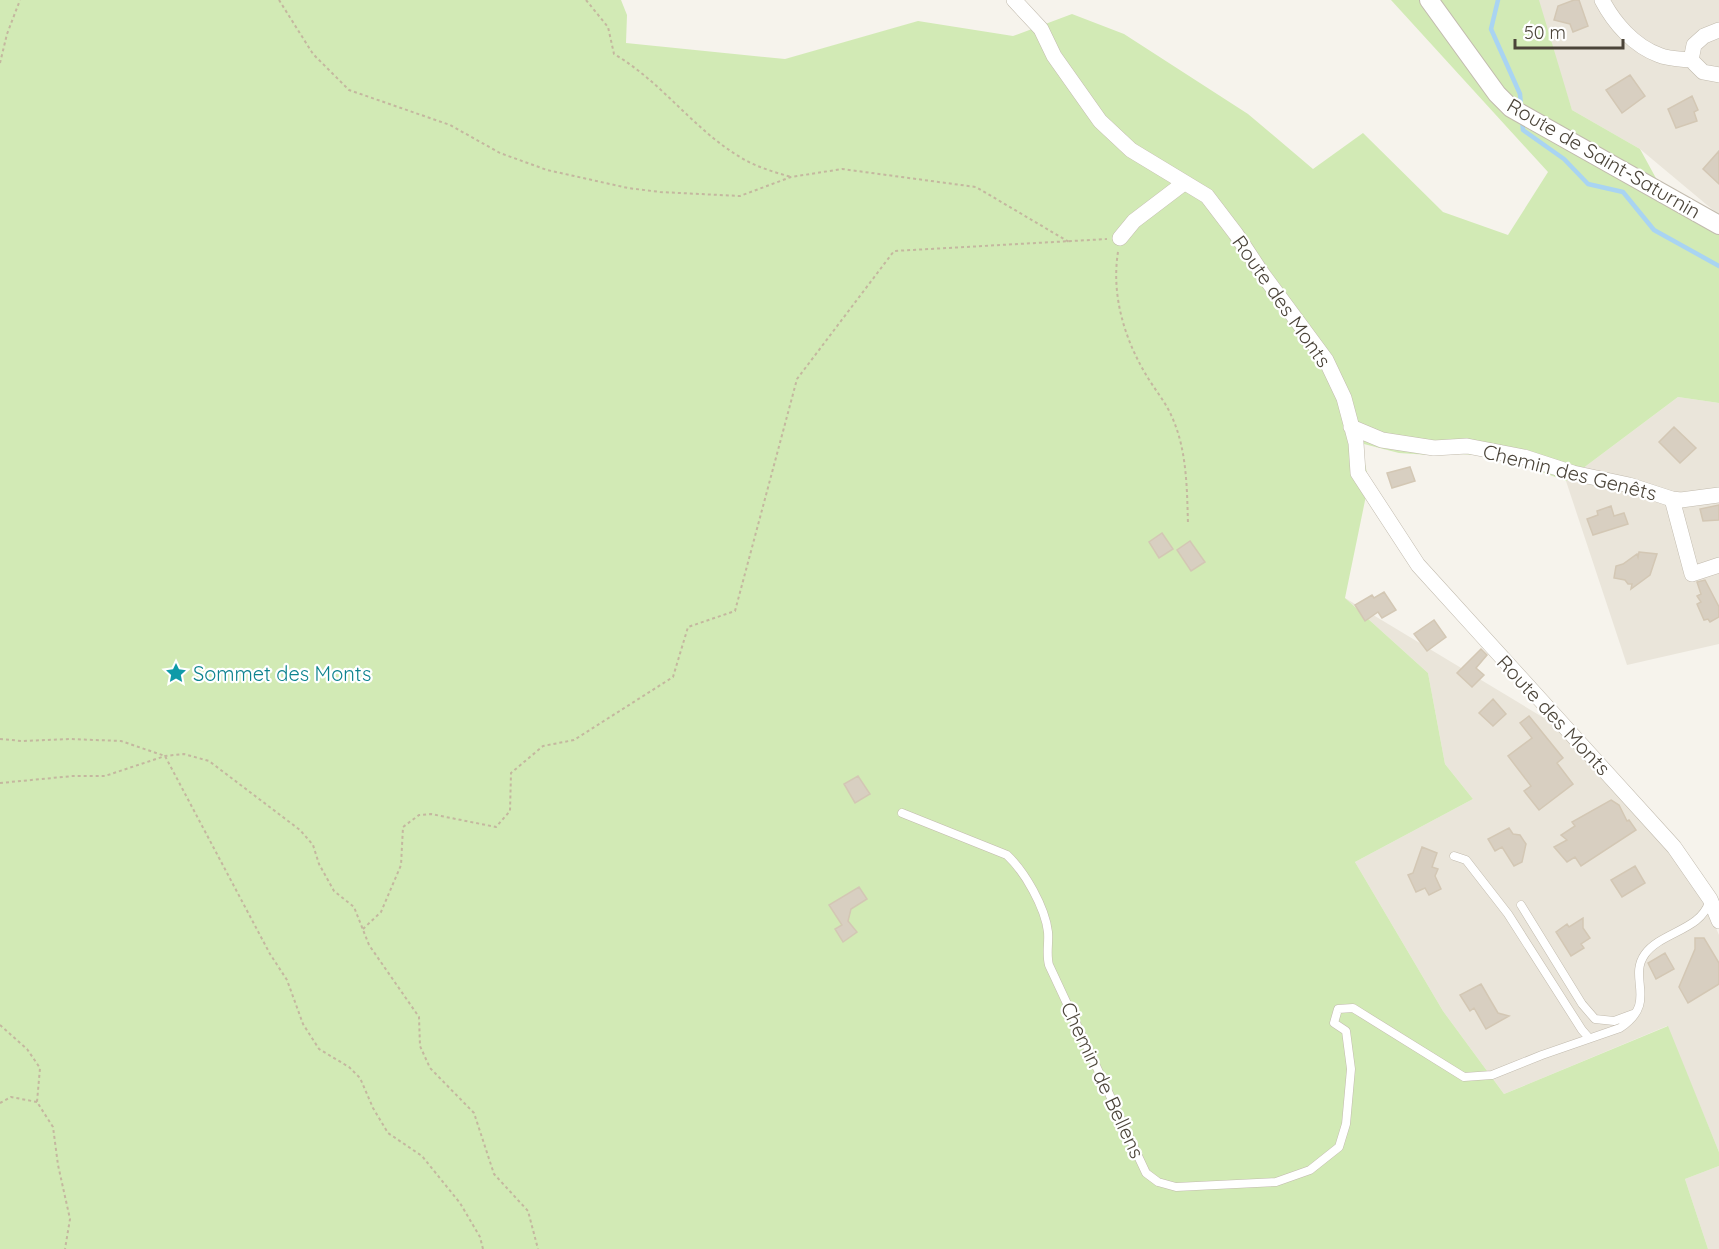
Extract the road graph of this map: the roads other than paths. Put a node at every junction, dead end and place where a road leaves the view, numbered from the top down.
1 (1014, 0) edge
2 (1429, 0) edge
3 (1602, 0) edge
4 (1719, 30) edge
5 (1691, 60) junction
6 (1719, 75) edge
7 (1184, 183) junction
8 (1719, 225) edge
9 (1120, 238) road end
10 (1351, 427) junction
11 (1719, 495) edge
12 (1672, 499) junction
13 (1719, 565) edge
14 (902, 813) dead end
15 (1454, 856) dead end
16 (1710, 899) junction
17 (1521, 905) dead end
18 (1719, 921) edge
19 (1639, 1008) junction
20 (1589, 1038) junction

1 - 7 street, Route des Monts
2 - 8 street, Route de Saint-Saturnin
3 - 5 street
4 - 5 street
5 - 6 street
7 - 9 street
7 - 10 street, Route des Monts
10 - 12 street, Chemin des Genêts
10 - 16 street, Route des Monts
11 - 12 street, Chemin des Genêts
12 - 13 street
14 - 20 lane, Chemin de Bellens
15 - 20 lane
16 - 18 street, Route des Monts
16 - 19 lane
17 - 19 lane
19 - 20 lane, Chemin de Bellens

